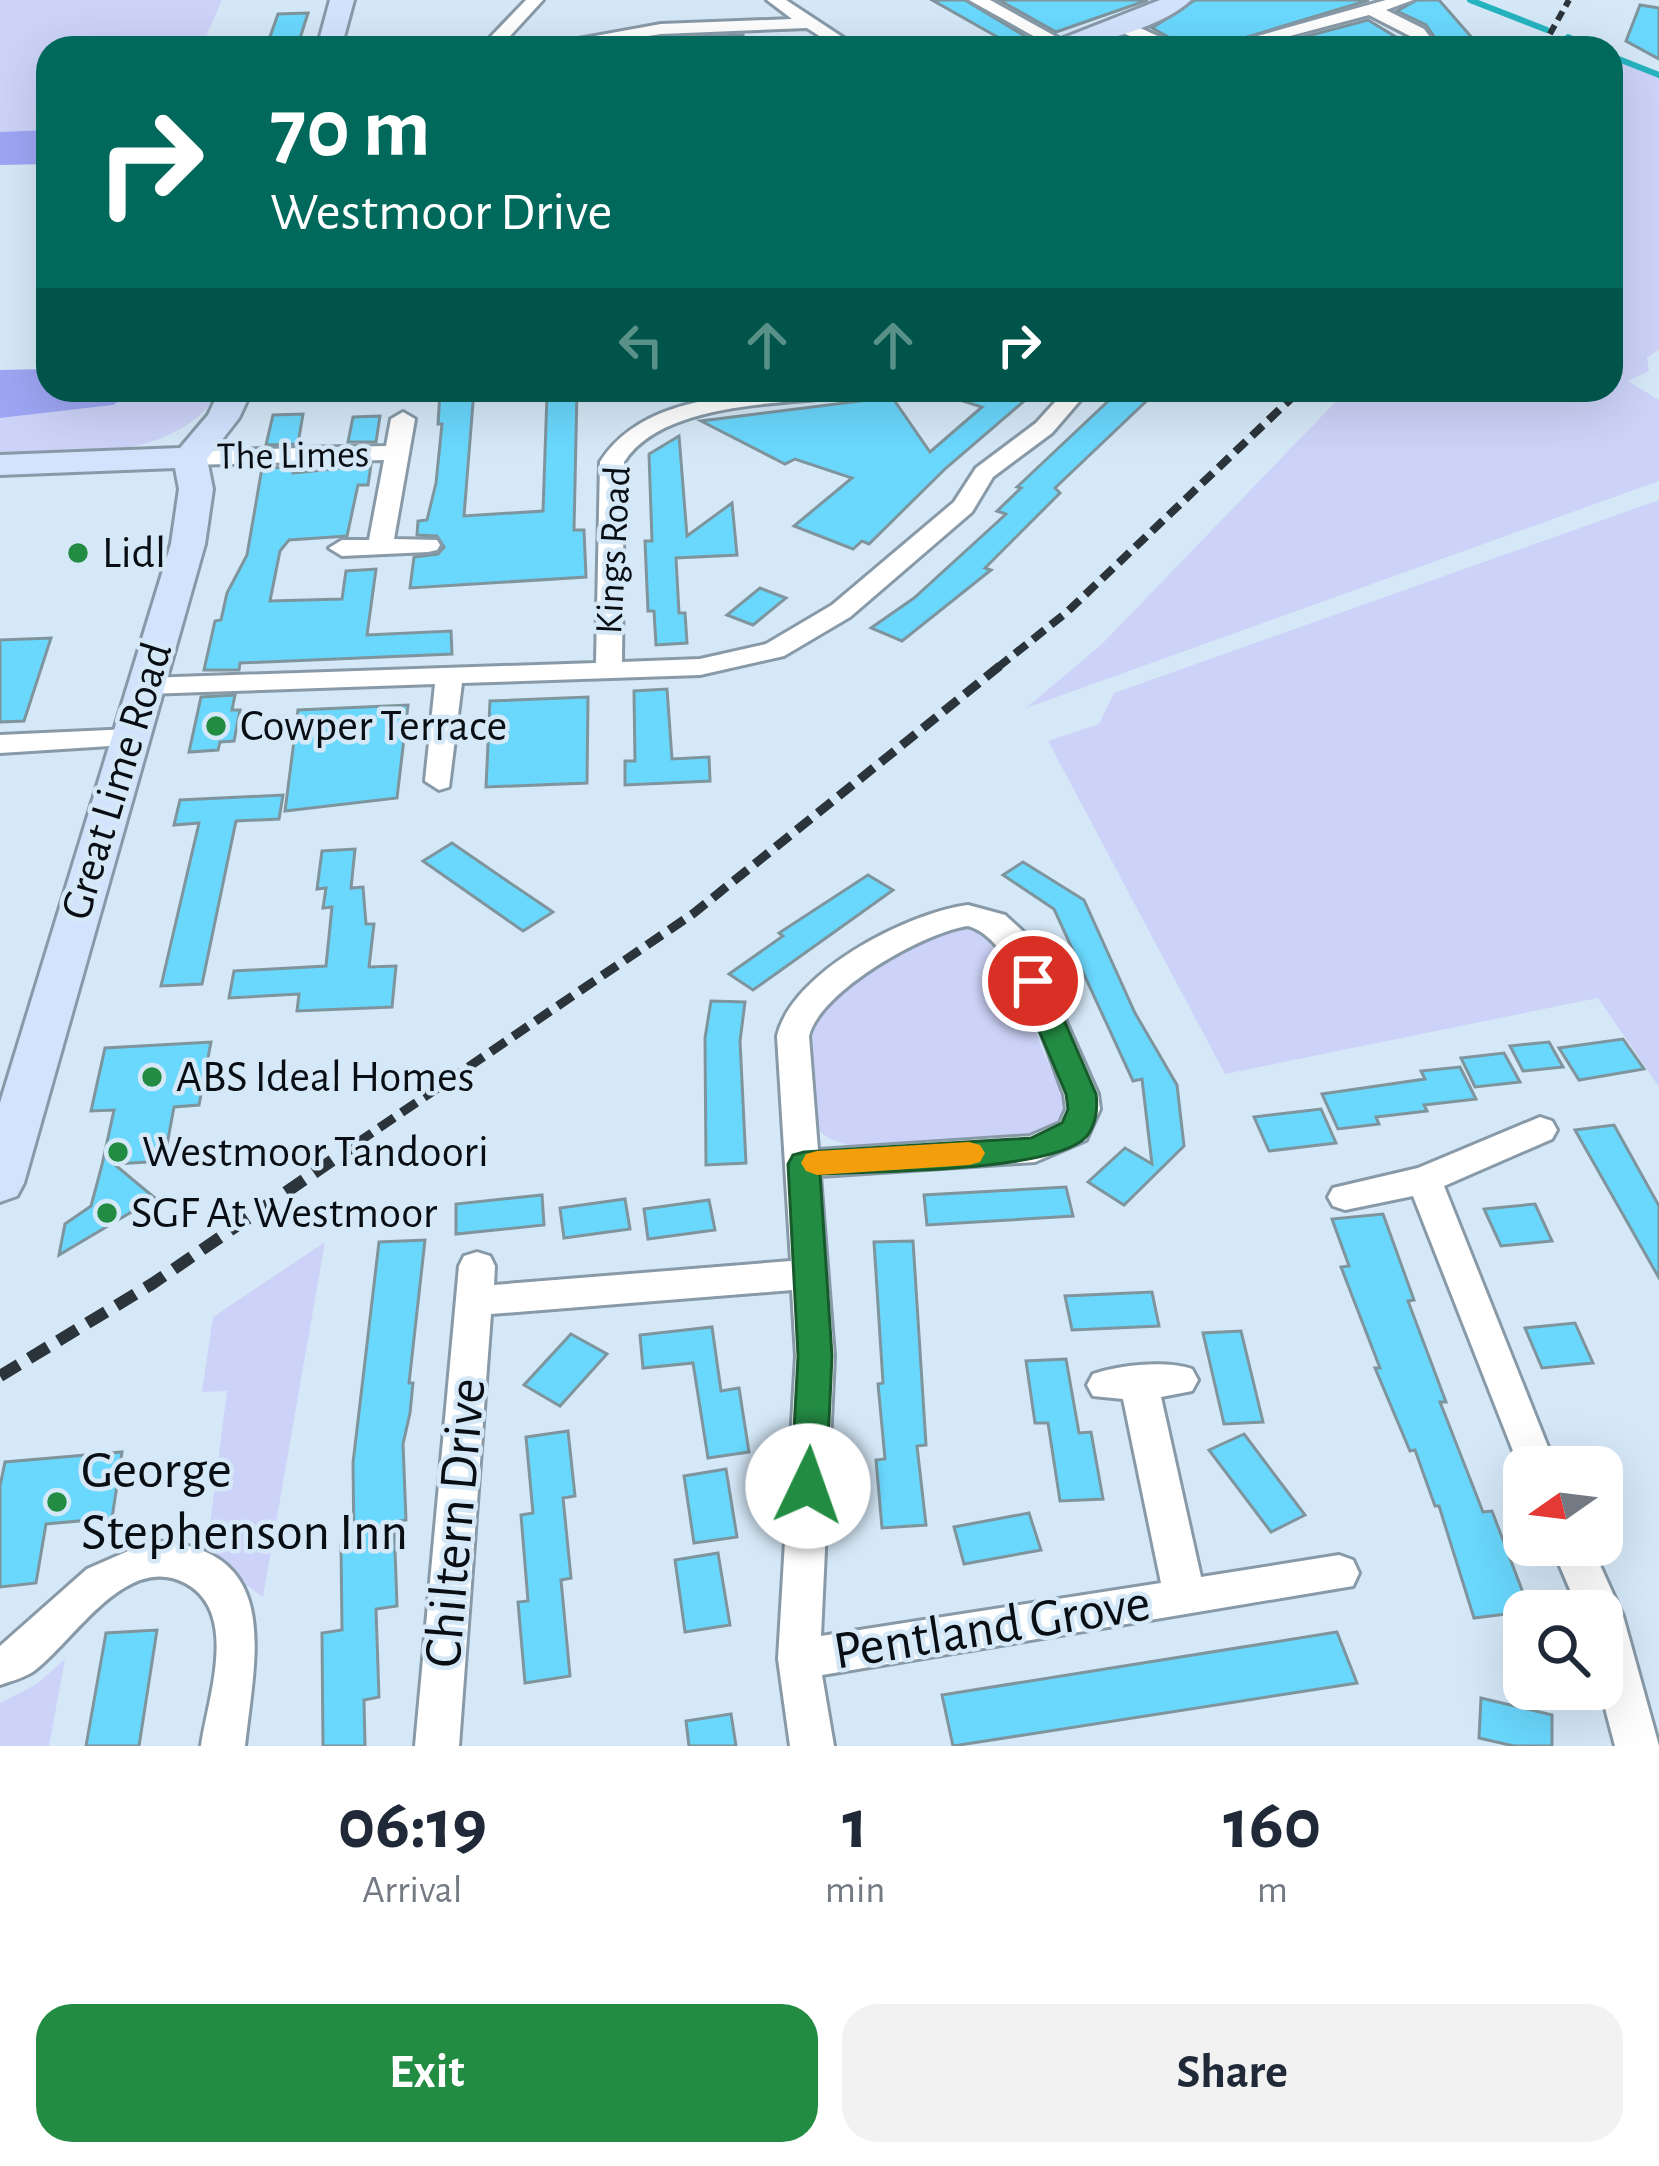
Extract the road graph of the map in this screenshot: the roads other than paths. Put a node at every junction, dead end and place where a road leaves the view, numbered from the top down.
1 (342, 0) edge
2 (535, 0) edge
3 (775, 0) edge
4 (976, 0) edge
5 (1179, 0) edge
6 (1405, 0) edge
7 (1370, 9) junction
8 (808, 23) junction
9 (1121, 26) junction
10 (332, 36) edge
11 (500, 36) edge
12 (616, 36) edge
13 (830, 36) edge
14 (1039, 36) edge
15 (1088, 36) edge
16 (1145, 36) edge
17 (1269, 36) edge
18 (1420, 36) edge
19 (230, 402) edge
20 (760, 402) edge
21 (1067, 402) edge
22 (403, 419) dead end
23 (397, 453) junction
24 (190, 458) junction
25 (0, 465) edge
26 (428, 545) dead end
27 (380, 547) junction
28 (342, 548) dead end
29 (609, 670) junction
30 (449, 675) junction
31 (146, 686) junction
32 (131, 738) junction
33 (0, 744) edge
34 (439, 782) dead end
35 (1540, 1130) dead end
36 (804, 1164) junction
37 (1424, 1180) junction
38 (0, 1183) edge
39 (1345, 1197) dead end
40 (811, 1274) junction
41 (1141, 1382) dead end
42 (1529, 1446) edge
43 (1339, 1573) dead end
44 (1185, 1597) junction
45 (799, 1659) junction
46 (0, 1666) edge
47 (1623, 1695) edge
48 (223, 1746) edge
49 (437, 1746) edge
50 (812, 1746) edge
51 (1637, 1746) edge

1 - 10 main road
2 - 11 street
3 - 8 street
4 - 14 street
5 - 9 main road
6 - 7 street
7 - 17 street
7 - 18 street
8 - 12 street
8 - 13 street
9 - 15 main road
9 - 16 street
19 - 24 main road
20 - 29 street, Kings Road
21 - 29 street
22 - 23 street, The Limes
23 - 24 street, The Limes
23 - 27 street, The Limes
24 - 25 main road
24 - 31 main road, Great Lime Road
26 - 27 street
27 - 28 street
29 - 30 street
30 - 31 street
30 - 34 street
31 - 32 main road, Great Lime Road
32 - 33 street
32 - 38 main road, Great Lime Road
35 - 37 street
36 - 36 street
36 - 40 street
37 - 39 street
37 - 42 street
40 - 45 street
40 - 49 street, Chiltern Drive
41 - 44 street, Pentland Grove
43 - 44 street, Pentland Grove
44 - 45 street, Pentland Grove
45 - 50 street
46 - 48 street
47 - 51 street

